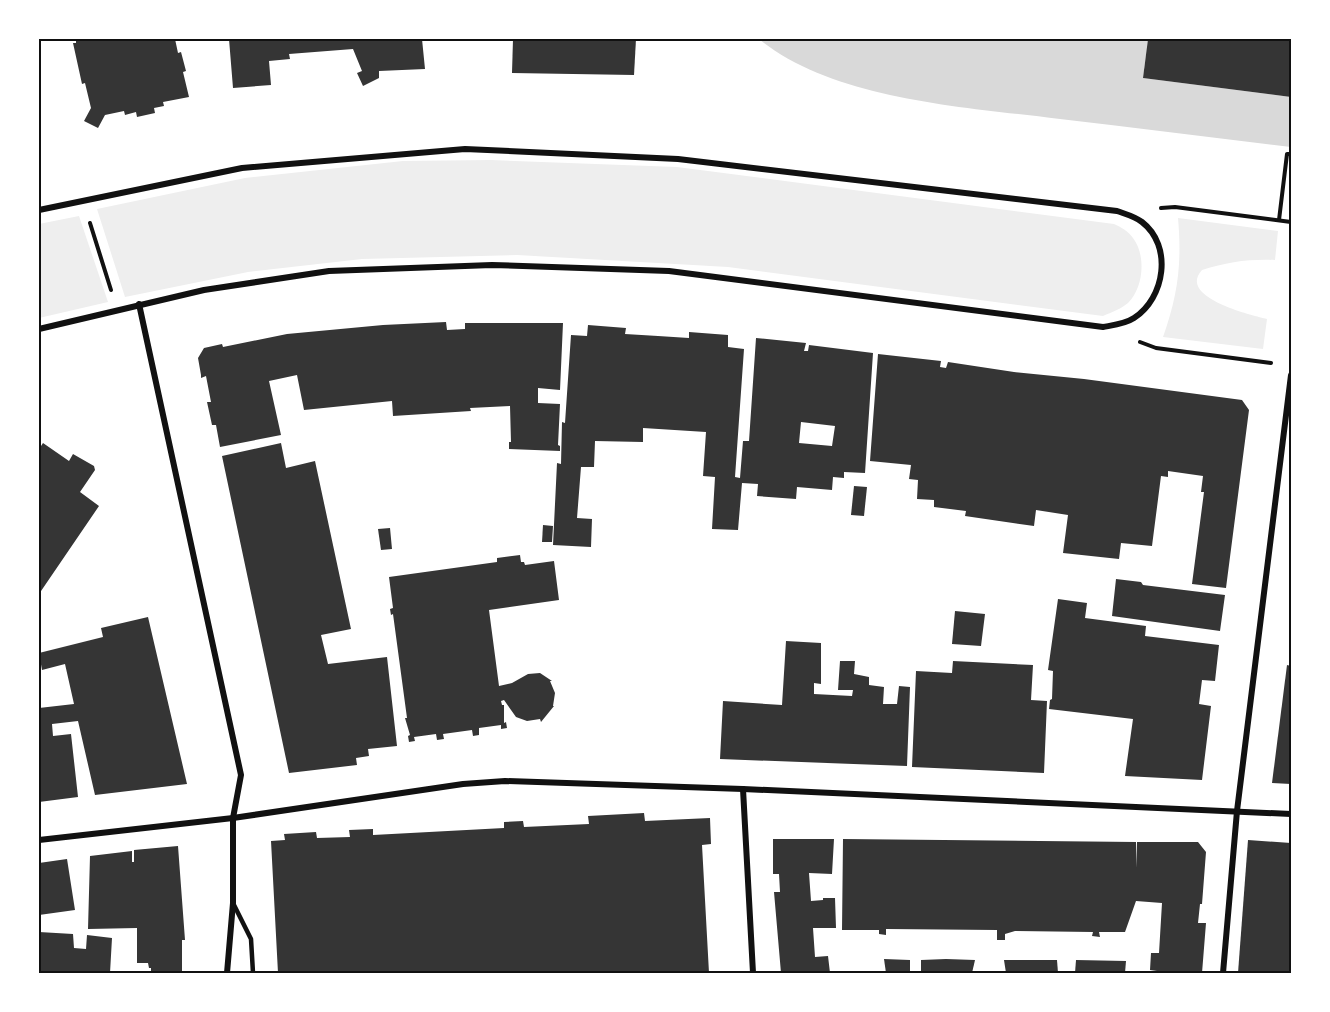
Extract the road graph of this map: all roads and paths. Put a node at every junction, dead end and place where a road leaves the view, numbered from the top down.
1 (1291, 154) edge
2 (82, 201) junction
3 (39, 210) edge
4 (1117, 211) junction
5 (1279, 220) junction
6 (1291, 222) edge
7 (139, 304) junction
8 (118, 310) junction
9 (1103, 327) junction
10 (39, 329) edge
11 (1280, 364) dead end
12 (1291, 375) edge
13 (743, 789) junction
14 (1237, 811) junction
15 (1291, 814) edge
16 (233, 818) junction
17 (39, 840) edge
18 (233, 903) junction
19 (227, 973) edge
20 (253, 973) edge
21 (753, 973) edge
22 (1223, 973) edge

1 - 5 path
2 - 3 street
2 - 4 street
2 - 8 path
4 - 5 path
4 - 9 street
5 - 6 path
7 - 8 street
7 - 9 street
7 - 16 street
8 - 10 street
9 - 11 path
12 - 14 street
13 - 14 street
13 - 16 street
13 - 21 street
14 - 15 street
14 - 22 street
16 - 17 street
16 - 18 street
18 - 19 street
18 - 20 lane

